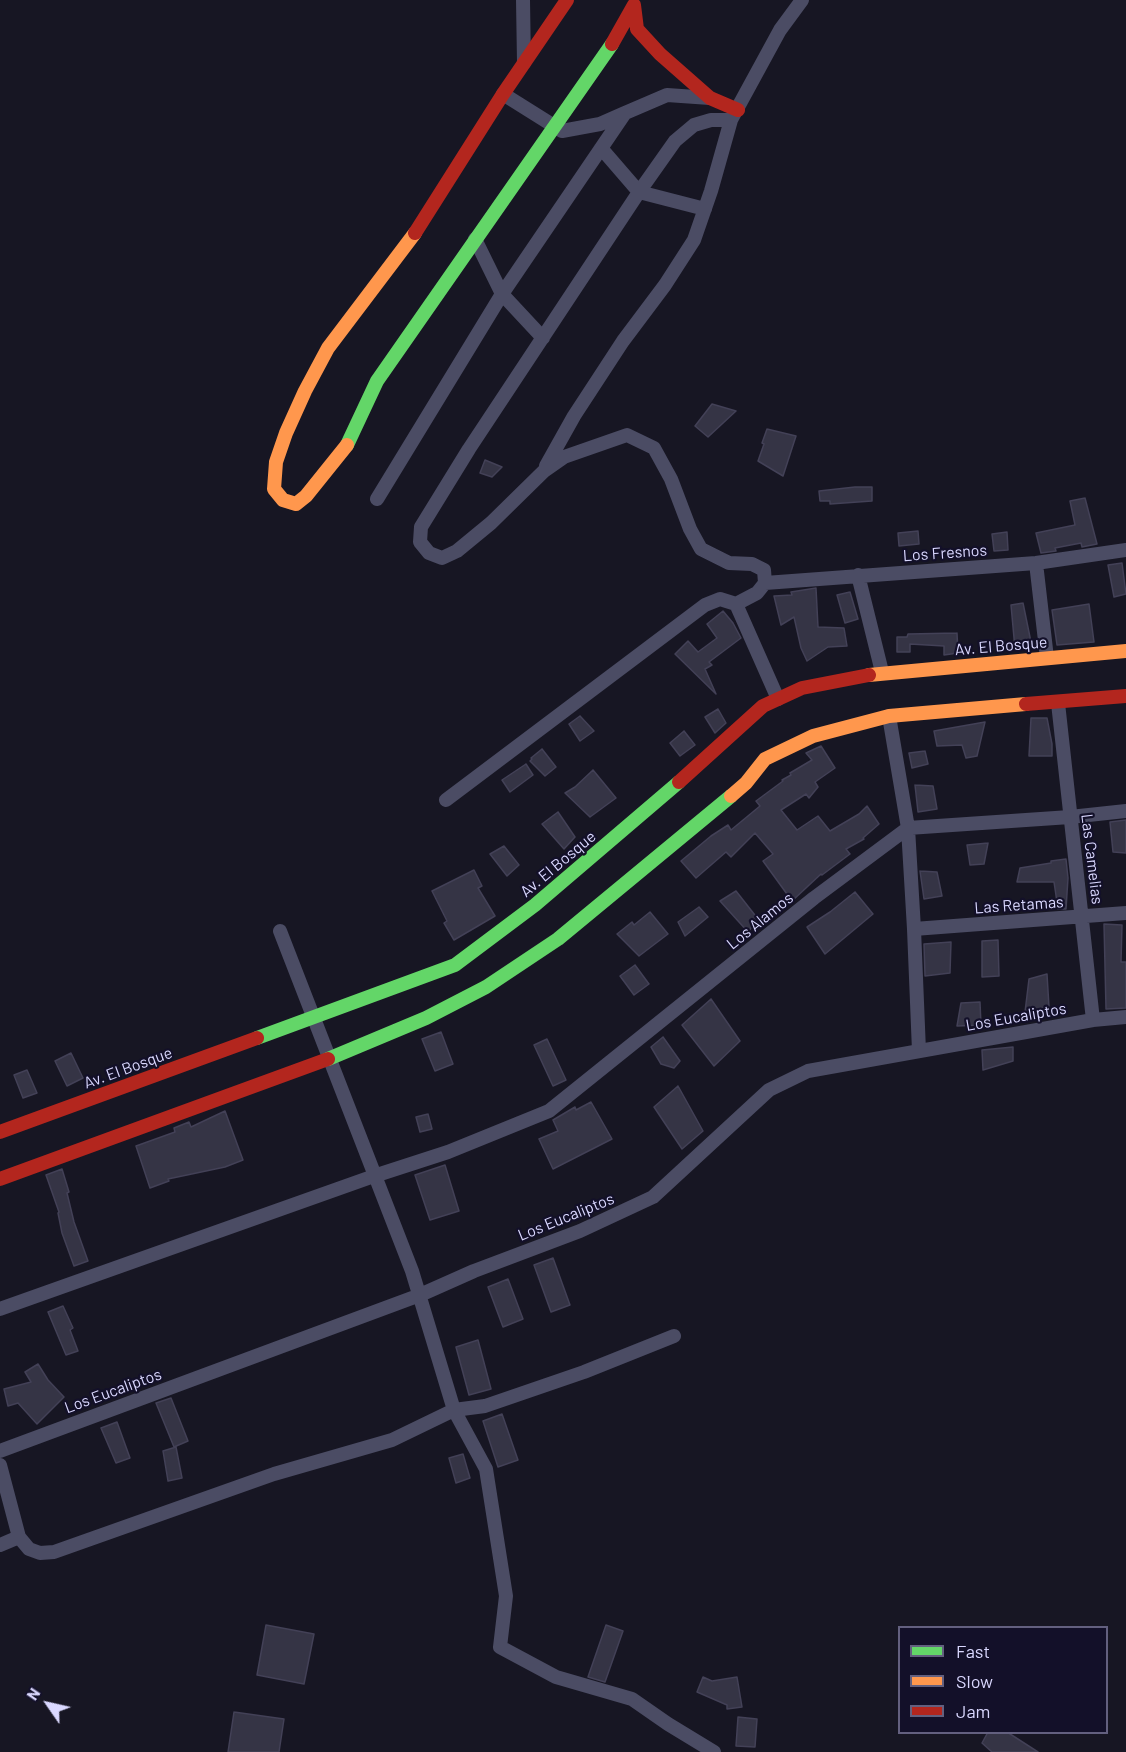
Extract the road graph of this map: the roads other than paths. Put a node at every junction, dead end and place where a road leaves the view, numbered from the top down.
1 (522, 0) edge
2 (567, 0) edge
3 (802, 0) edge
4 (633, 2) edge
5 (524, 63) junction
6 (504, 94) junction
7 (710, 98) junction
8 (625, 113) junction
9 (734, 115) junction
10 (553, 126) junction
11 (601, 148) junction
12 (639, 192) junction
13 (705, 209) junction
14 (475, 239) junction
15 (502, 294) junction
16 (543, 338) junction
17 (544, 471) junction
18 (377, 499) dead end
19 (1126, 550) edge
20 (1036, 563) junction
21 (858, 575) junction
22 (765, 583) junction
23 (735, 604) junction
24 (1126, 651) edge
25 (1047, 658) junction
26 (882, 672) junction
27 (1126, 696) edge
28 (778, 699) junction
29 (1058, 703) junction
30 (889, 716) junction
31 (446, 800) dead end
32 (1126, 811) edge
33 (1070, 817) junction
34 (908, 828) junction
35 (1126, 913) edge
36 (1083, 918) junction
37 (915, 929) junction
38 (280, 931) dead end
39 (315, 1017) junction
40 (1126, 1017) edge
41 (1093, 1020) junction
42 (920, 1051) junction
43 (330, 1058) junction
44 (0, 1132) edge
45 (374, 1176) junction
46 (0, 1179) edge
47 (420, 1296) junction
48 (0, 1309) edge
49 (674, 1336) dead end
50 (454, 1410) junction
51 (0, 1451) edge
52 (0, 1466) edge
53 (19, 1537) junction
54 (0, 1545) edge
55 (714, 1752) edge

1 - 5 street
2 - 5 street
3 - 9 street
4 - 7 street
4 - 10 street
5 - 6 street
6 - 10 street
6 - 14 street
7 - 8 street
7 - 9 street
8 - 10 street
8 - 11 street
9 - 12 street
9 - 13 street
10 - 14 street
11 - 12 street
11 - 15 street
12 - 13 street
12 - 16 street
13 - 17 street
14 - 15 street
15 - 16 street
15 - 18 street
16 - 17 street
17 - 22 street
19 - 20 street, Los Fresnos
20 - 21 street, Los Fresnos
20 - 25 street
21 - 22 street, Los Fresnos
21 - 26 street
22 - 23 street
23 - 28 street
23 - 31 street
24 - 25 street, Av. El Bosque
25 - 26 street, Av. El Bosque
26 - 28 street, Av. El Bosque
27 - 29 street
28 - 39 street, Av. El Bosque
29 - 30 street
29 - 33 street, Las Camelias
30 - 34 street
30 - 43 street
32 - 33 street
33 - 34 street
33 - 36 street, Las Camelias
34 - 37 street
34 - 45 street, Los Alamos
35 - 36 street, Las Retamas
36 - 37 street, Las Retamas
36 - 41 street, Las Camelias
37 - 42 street
38 - 39 street
39 - 43 street
39 - 44 street, Av. El Bosque
40 - 41 street, Los Eucaliptos
41 - 42 street, Los Eucaliptos
42 - 47 street, Los Eucaliptos
43 - 45 street
43 - 46 street
45 - 47 street
45 - 48 street, Los Alamos
47 - 50 street
47 - 51 street, Los Eucaliptos
49 - 50 street
50 - 53 street
50 - 55 street
52 - 53 street
53 - 54 street

